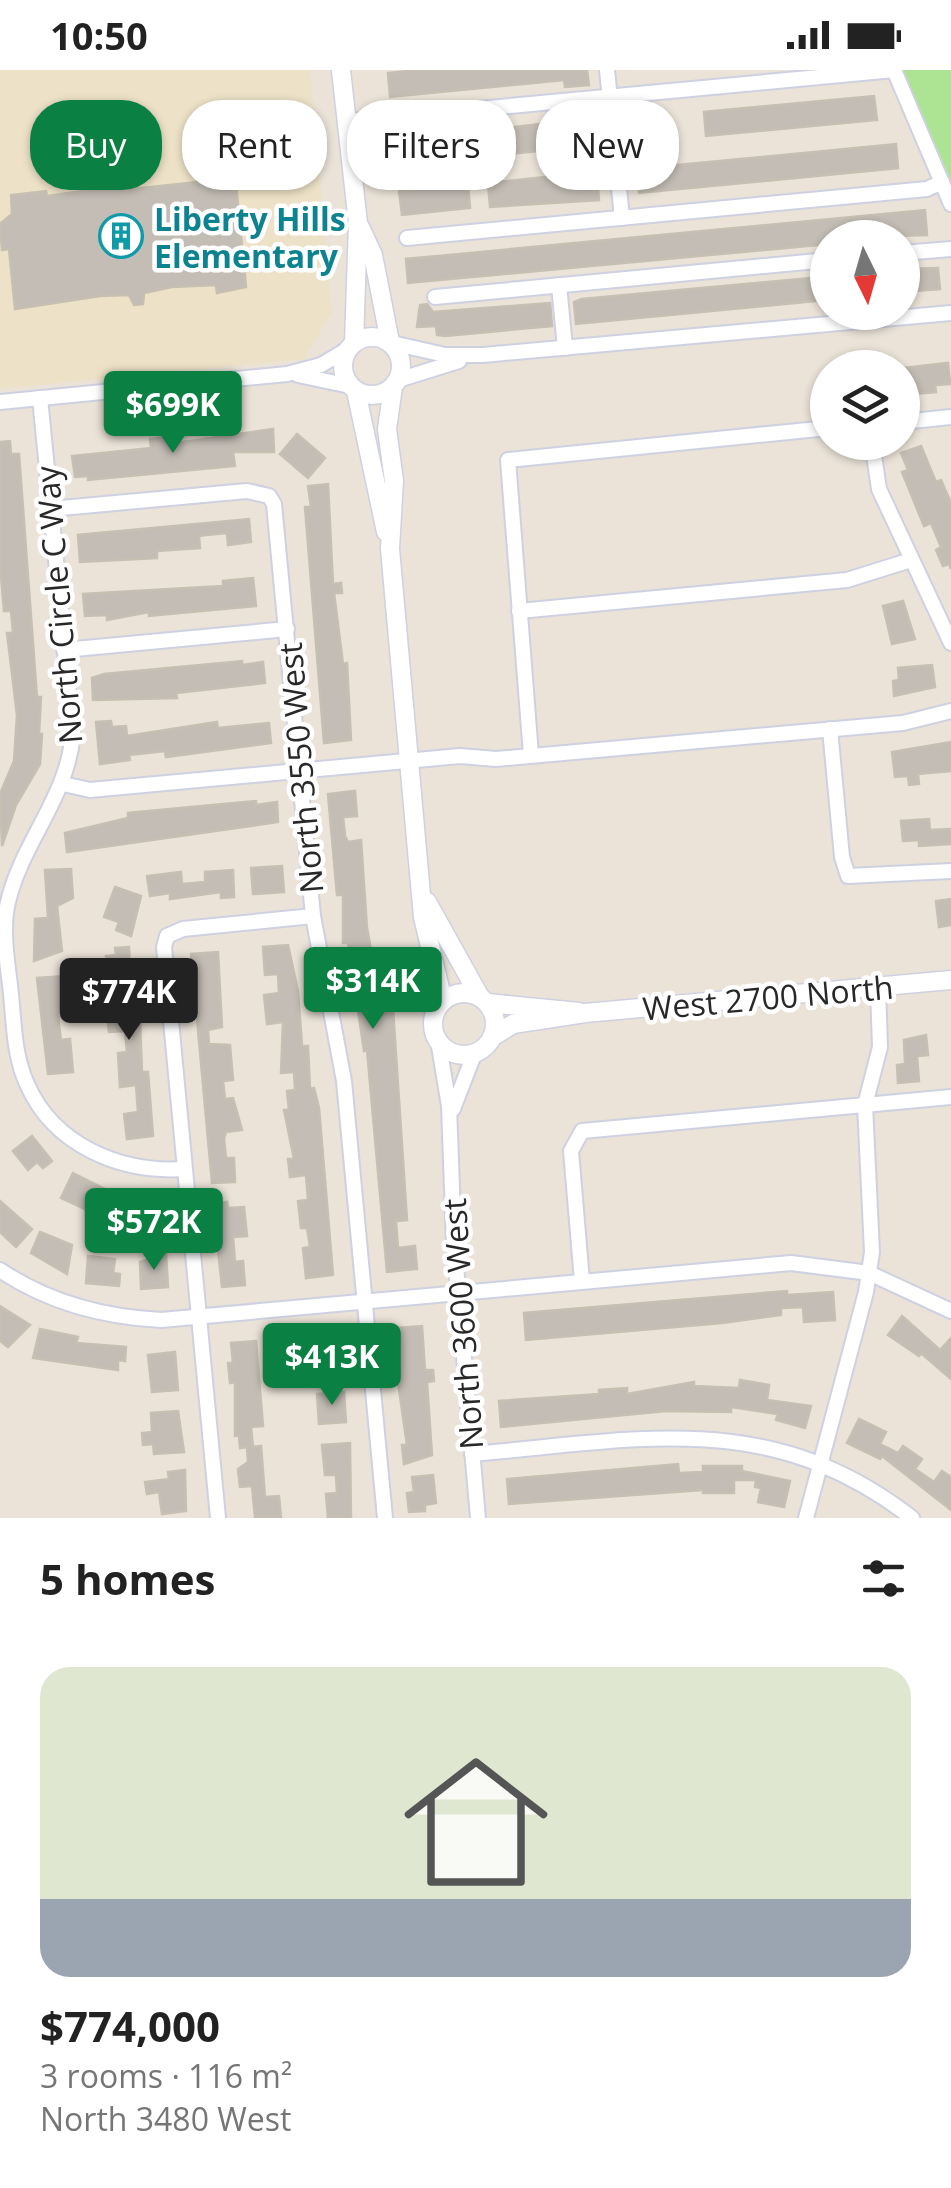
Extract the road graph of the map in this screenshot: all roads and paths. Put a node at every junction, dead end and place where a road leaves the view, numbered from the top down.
1 (608, 70) edge
2 (894, 70) edge
3 (344, 74) edge
4 (610, 97) junction
5 (347, 103) edge
6 (516, 106) edge
7 (942, 182) junction
8 (355, 190) edge
9 (951, 204) edge
10 (622, 218) junction
11 (358, 223) junction
12 (407, 238) dead end
13 (951, 249) edge
14 (920, 252) edge
15 (810, 262) edge
16 (559, 285) junction
17 (435, 296) dead end
18 (951, 313) edge
19 (391, 343) junction
20 (351, 346) junction
21 (565, 348) junction
22 (482, 355) junction
23 (287, 374) junction
24 (396, 384) junction
25 (353, 388) junction
26 (40, 398) junction
27 (0, 402) edge
28 (951, 416) edge
29 (920, 420) edge
30 (810, 430) edge
31 (875, 460) edge
32 (50, 509) junction
33 (390, 548) junction
34 (911, 560) junction
35 (518, 611) junction
36 (287, 630) junction
37 (951, 643) edge
38 (64, 650) junction
39 (951, 711) edge
40 (830, 729) junction
41 (530, 756) junction
42 (411, 760) junction
43 (301, 770) junction
44 (63, 784) junction
45 (951, 871) edge
46 (422, 887) junction
47 (313, 916) junction
48 (951, 980) edge
49 (878, 988) junction
50 (6, 997) edge
51 (484, 1000) junction
52 (443, 1001) junction
53 (585, 1013) junction
54 (492, 1038) junction
55 (438, 1040) junction
56 (475, 1052) junction
57 (950, 1097) edge
58 (864, 1105) junction
59 (951, 1108) edge
60 (451, 1129) junction
61 (184, 1169) junction
62 (0, 1270) edge
63 (868, 1273) junction
64 (582, 1281) junction
65 (458, 1292) junction
66 (364, 1302) junction
67 (951, 1310) edge
68 (200, 1318) junction
69 (472, 1454) junction
70 (820, 1463) junction
71 (218, 1518) edge
72 (385, 1518) edge
73 (478, 1518) edge
74 (806, 1518) edge
75 (912, 1518) edge

1 - 4 street
2 - 4 street
2 - 7 street
3 - 5 street
4 - 6 street
4 - 10 street
7 - 9 street
7 - 10 street
8 - 11 street
10 - 12 street
11 - 19 street
11 - 20 street
13 - 14 street
15 - 16 street
16 - 17 street
16 - 21 street
18 - 21 street
19 - 20 street
19 - 22 street
19 - 24 street
20 - 23 street
20 - 25 street
21 - 22 street
22 - 24 street
23 - 25 street
23 - 26 street
24 - 25 street
24 - 33 street
25 - 33 street
26 - 27 street
26 - 32 street, North Circle C Way
28 - 29 street
30 - 35 street
31 - 34 street
32 - 36 street, North 3550 West
32 - 38 street, North Circle C Way
33 - 42 street
34 - 35 street
34 - 37 street
35 - 41 street
36 - 38 street
36 - 43 street, North 3550 West
38 - 44 street, North Circle C Way
39 - 40 street
40 - 41 street
40 - 45 street
41 - 42 street
42 - 43 street
42 - 46 street
43 - 44 street
43 - 47 street, North 3550 West
44 - 50 street, North Circle C Way
46 - 51 street
46 - 52 street
47 - 61 street
47 - 66 street, North 3550 West
48 - 49 street, West 2700 North
49 - 53 street, West 2700 North
49 - 58 street
50 - 61 street, North Circle C Way
51 - 52 street
51 - 53 street, West 2700 North
51 - 54 street
52 - 55 street
53 - 54 street, West 2700 North
54 - 56 street
55 - 56 street
55 - 60 street, North 3600 West
56 - 60 street, North 3600 West
57 - 58 street
57 - 59 street
58 - 63 street
58 - 64 street
60 - 65 street, North 3600 West
61 - 68 street
62 - 68 street
63 - 64 street
63 - 67 street
63 - 70 street
64 - 65 street
65 - 66 street
65 - 69 street, North 3600 West
66 - 68 street
66 - 72 street, North 3550 West
68 - 71 street
69 - 70 street
69 - 73 street, North 3600 West
70 - 74 street
70 - 75 street

